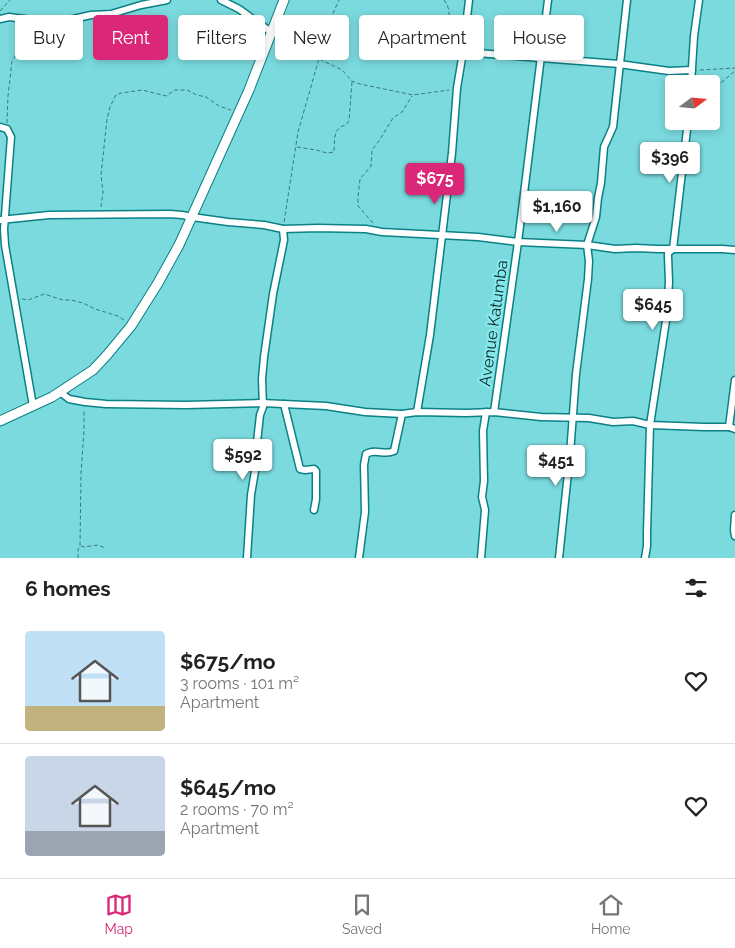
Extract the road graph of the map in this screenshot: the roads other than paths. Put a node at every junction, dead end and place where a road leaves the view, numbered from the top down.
1 (167, 0) edge
2 (221, 0) edge
3 (284, 0) edge
4 (469, 0) edge
5 (548, 0) edge
6 (627, 0) edge
7 (699, 0) edge
8 (467, 15) edge
9 (546, 15) edge
10 (0, 19) edge
11 (272, 32) junction
12 (462, 60) edge
13 (541, 60) edge
14 (557, 60) edge
15 (619, 64) junction
16 (692, 70) junction
17 (692, 75) edge
18 (4, 128) edge
19 (687, 130) edge
20 (192, 217) junction
21 (3, 219) edge
22 (283, 229) junction
23 (441, 235) junction
24 (518, 242) junction
25 (587, 245) junction
26 (673, 249) junction
27 (735, 250) edge
28 (735, 380) edge
29 (60, 392) junction
30 (262, 402) junction
31 (284, 404) junction
32 (33, 406) junction
33 (417, 412) junction
34 (490, 412) junction
35 (402, 414) junction
36 (573, 417) junction
37 (0, 421) edge
38 (650, 425) junction
39 (732, 428) edge
40 (314, 510) dead end
41 (735, 515) edge
42 (735, 536) edge
43 (247, 558) edge
44 (359, 558) edge
45 (481, 558) edge
46 (559, 558) edge
47 (645, 558) edge

1 - 10 street
2 - 11 street
3 - 11 street
4 - 8 street
5 - 9 street, Avenue Katumba
6 - 15 street
7 - 16 street
11 - 20 street
12 - 23 street
13 - 24 street, Avenue Katumba
14 - 15 street
15 - 16 street
15 - 25 street
16 - 17 street
18 - 21 street
19 - 26 street
20 - 21 street
20 - 22 street
20 - 29 street
21 - 32 street
22 - 23 street
22 - 30 street
23 - 24 street
23 - 33 street
24 - 25 street
24 - 34 street, Avenue Katumba
25 - 26 street
25 - 36 street
26 - 27 street
26 - 38 street
28 - 39 street
29 - 30 street
29 - 32 street
30 - 31 street
30 - 43 street
31 - 35 street
31 - 40 street
32 - 37 street
33 - 34 street
33 - 35 street
34 - 36 street
34 - 45 street, Avenue Katumba
35 - 44 street
36 - 38 street
36 - 46 street
38 - 39 street
38 - 47 street
41 - 42 street

